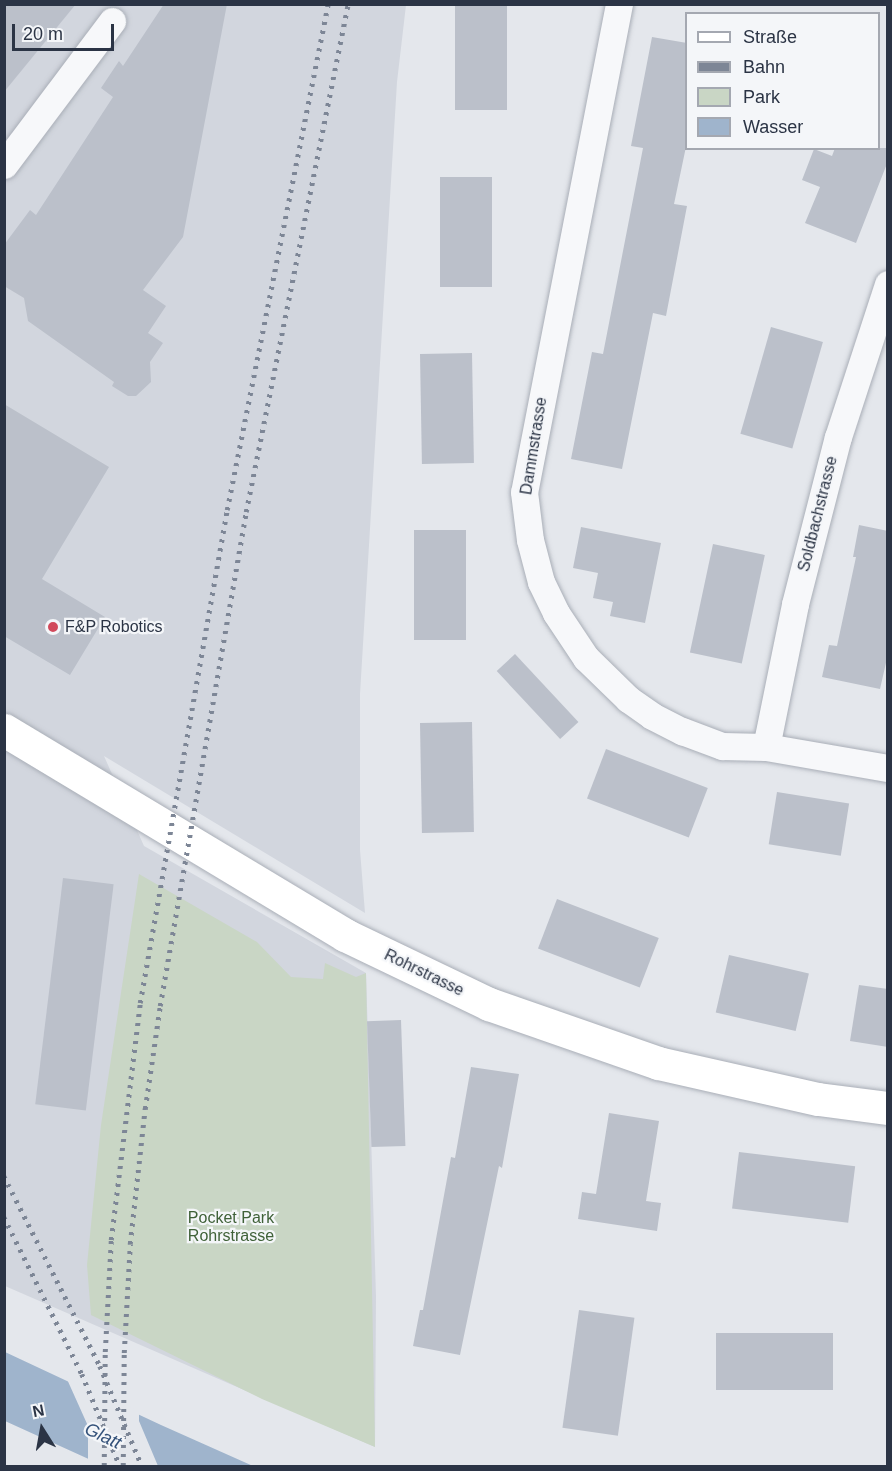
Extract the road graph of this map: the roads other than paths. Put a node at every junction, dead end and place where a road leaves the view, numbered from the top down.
1 (619, 4) edge
2 (112, 21) dead end
3 (4, 165) edge
4 (888, 284) edge
5 (4, 730) edge
6 (765, 747) junction
7 (888, 768) edge
8 (888, 1108) edge

1 - 6 street, Dammstrasse
2 - 3 street
4 - 6 street, Soldbachstrasse
5 - 8 main road, Rohrstrasse
6 - 7 street, Dammstrasse

